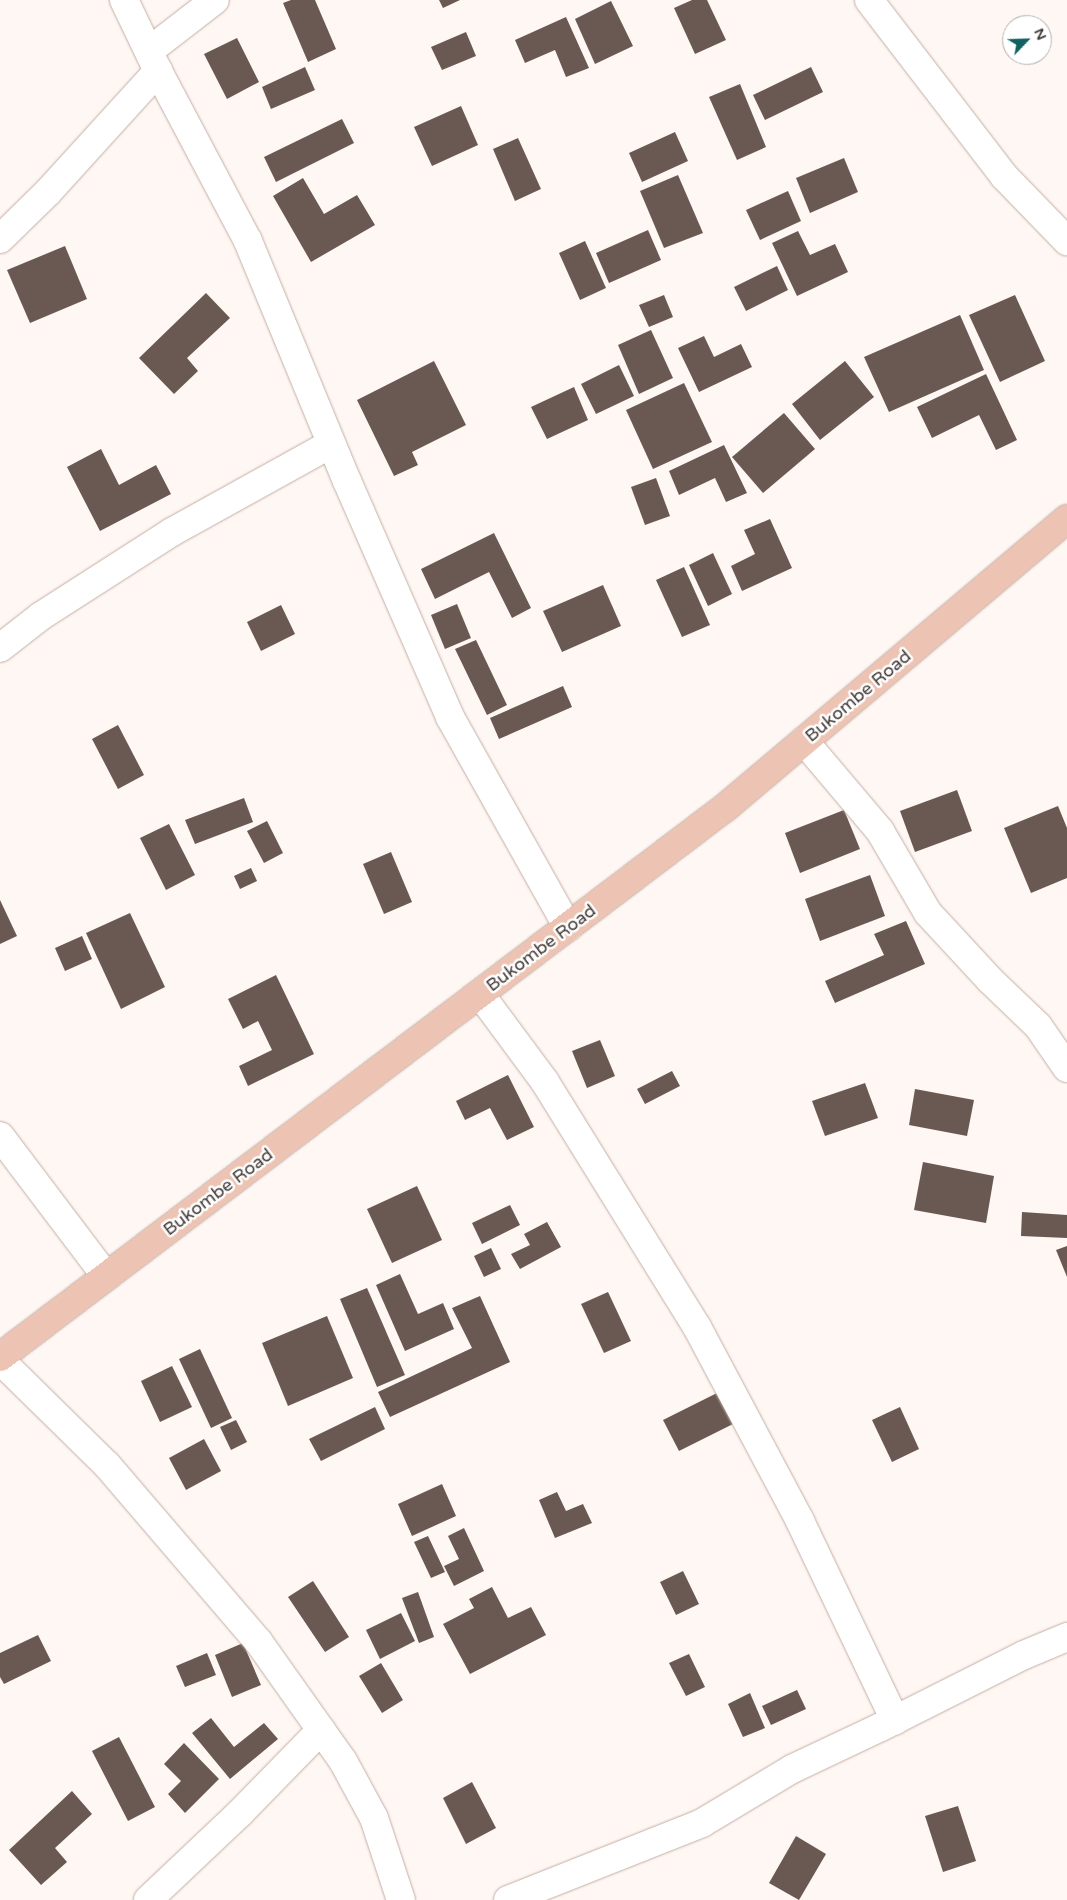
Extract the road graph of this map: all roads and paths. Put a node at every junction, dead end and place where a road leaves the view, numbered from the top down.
1 (124, 0) edge
2 (215, 0) edge
3 (869, 0) edge
4 (153, 61) junction
5 (0, 239) edge
6 (1067, 241) edge
7 (331, 444) junction
8 (1067, 519) edge
9 (0, 648) edge
10 (804, 741) junction
11 (568, 927) junction
12 (480, 994) junction
13 (1067, 1068) edge
14 (0, 1136) edge
15 (106, 1276) junction
16 (0, 1358) edge
17 (1067, 1638) edge
18 (895, 1720) junction
19 (321, 1730) junction
20 (148, 1900) edge
21 (401, 1900) edge
22 (508, 1900) edge

1 - 4 street
2 - 4 street
3 - 6 street
4 - 5 street
4 - 7 street
7 - 9 street
7 - 11 street
8 - 10 main road, Bukombe Road
10 - 11 main road, Bukombe Road
10 - 13 street
11 - 12 main road, Bukombe Road
12 - 15 main road, Bukombe Road
12 - 18 street
14 - 15 street
15 - 16 main road, Bukombe Road
16 - 19 street
17 - 18 street
18 - 22 street
19 - 20 street
19 - 21 street

